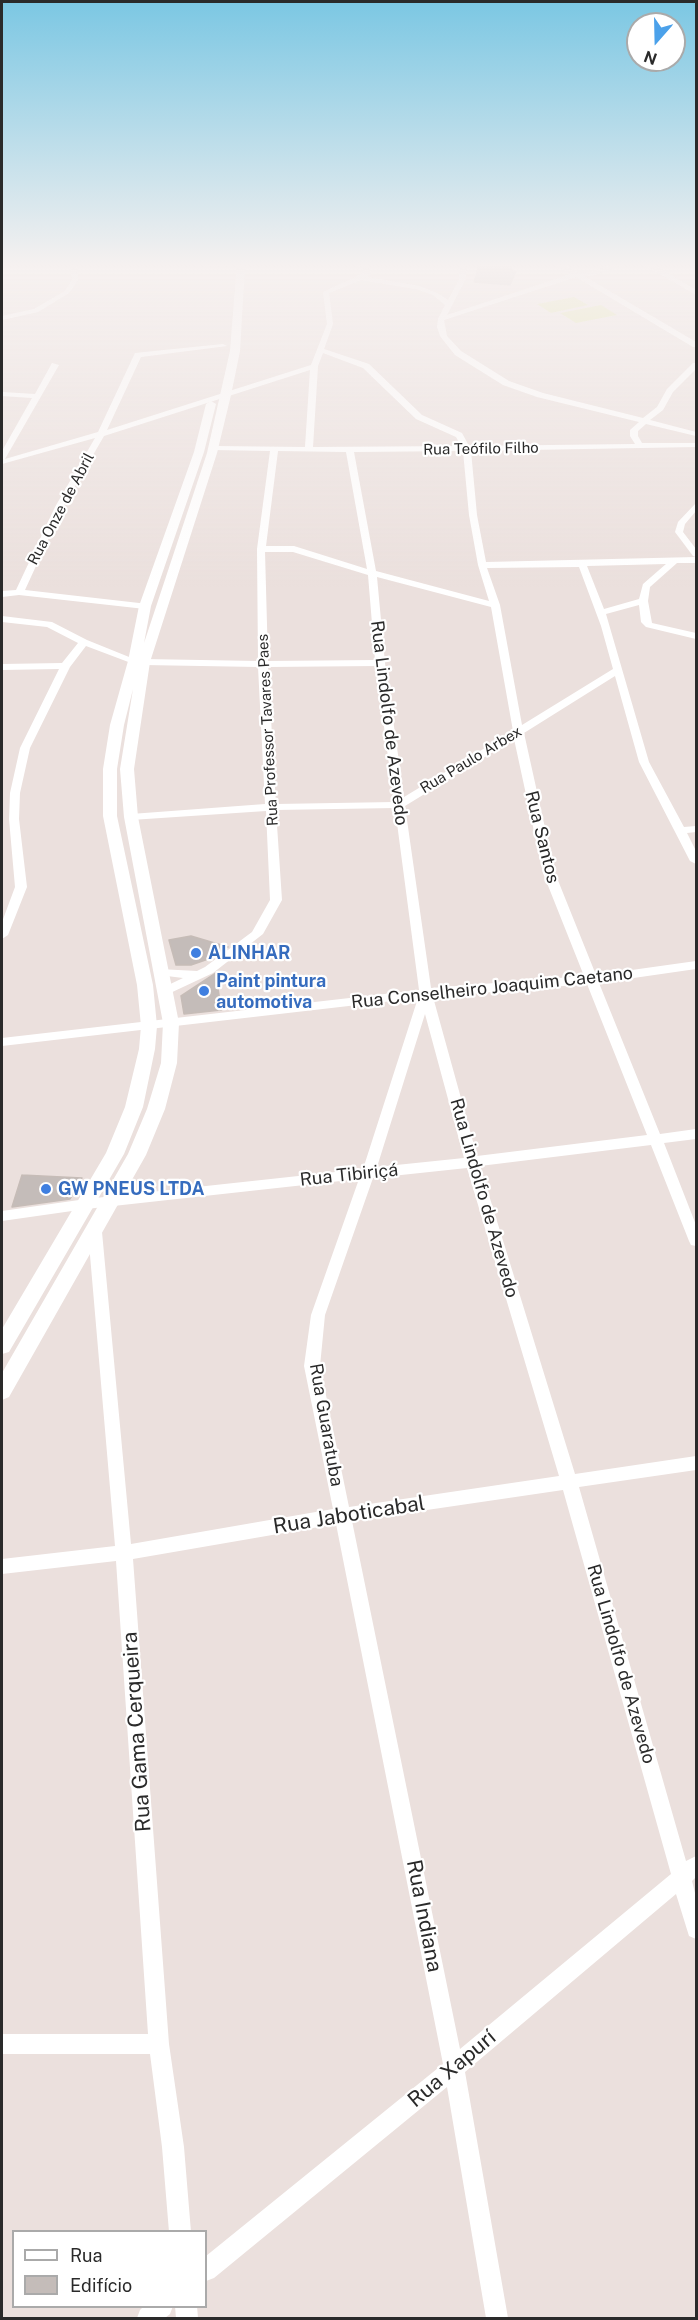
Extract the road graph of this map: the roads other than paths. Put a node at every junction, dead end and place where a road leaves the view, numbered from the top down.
1 (51, 372) edge
2 (130, 372) edge
3 (230, 372) edge
4 (295, 372) edge
5 (314, 372) edge
6 (373, 372) edge
7 (489, 372) edge
8 (689, 372) edge
9 (214, 393) junction
10 (2, 394) edge
11 (226, 395) junction
12 (36, 396) junction
13 (646, 421) junction
14 (101, 434) junction
15 (696, 434) edge
16 (696, 445) edge
17 (640, 446) junction
18 (270, 449) junction
19 (466, 449) junction
20 (309, 450) junction
21 (350, 450) junction
22 (212, 451) junction
23 (197, 456) junction
24 (2, 457) edge
25 (2, 462) edge
26 (696, 506) edge
27 (261, 549) junction
28 (696, 554) edge
29 (696, 560) edge
30 (674, 561) junction
31 (582, 564) junction
32 (482, 565) junction
33 (372, 573) junction
34 (19, 592) junction
35 (2, 594) edge
36 (643, 601) junction
37 (495, 605) junction
38 (145, 606) junction
39 (600, 613) junction
40 (2, 619) edge
41 (696, 636) edge
42 (84, 642) junction
43 (139, 661) junction
44 (380, 663) junction
45 (263, 664) junction
46 (65, 666) junction
47 (2, 667) edge
48 (619, 670) junction
49 (518, 732) junction
50 (399, 804) junction
51 (272, 807) junction
52 (131, 817) junction
53 (14, 819) junction
54 (2, 820) edge
55 (696, 829) edge
56 (680, 831) junction
57 (696, 861) edge
58 (2, 934) edge
59 (696, 965) edge
60 (163, 972) junction
61 (198, 975) junction
62 (591, 980) junction
63 (166, 991) junction
64 (426, 993) junction
65 (171, 1023) junction
66 (149, 1026) junction
67 (2, 1042) edge
68 (696, 1134) edge
69 (656, 1139) junction
70 (472, 1162) junction
71 (368, 1173) junction
72 (112, 1202) junction
73 (86, 1204) junction
74 (2, 1216) edge
75 (95, 1232) junction
76 (696, 1241) edge
77 (2, 1346) edge
78 (2, 1391) edge
79 (696, 1463) edge
80 (569, 1482) junction
81 (343, 1515) junction
82 (124, 1554) junction
83 (2, 1567) edge
84 (689, 1871) edge
85 (696, 1929) edge
86 (2, 2044) edge
87 (159, 2044) junction
88 (454, 2068) junction
89 (180, 2230) edge
90 (207, 2269) edge
91 (161, 2308) edge
92 (148, 2319) edge
93 (497, 2319) edge

1 - 12 street
2 - 14 street, Rua Onze de Abril
3 - 11 main road
4 - 11 street
5 - 20 street
6 - 19 street
7 - 13 street
8 - 13 street
9 - 11 street
9 - 14 street
9 - 23 main road
10 - 12 street
11 - 22 main road
12 - 24 street
13 - 15 street
13 - 17 street
14 - 25 street
14 - 34 street, Rua Onze de Abril
16 - 17 street, Rua Teófilo Filho
17 - 19 street, Rua Teófilo Filho
18 - 20 street, Rua Teófilo Filho
18 - 22 street, Rua Teófilo Filho
18 - 27 street, Rua Professor Tavares Paes
19 - 21 street, Rua Teófilo Filho
19 - 32 street, Rua Santos
20 - 21 street, Rua Teófilo Filho
21 - 33 street, Rua Lindolfo de Azevedo
22 - 23 street, Rua Teófilo Filho
22 - 43 main road
23 - 38 main road
26 - 28 street
27 - 33 street
27 - 45 street, Rua Professor Tavares Paes
29 - 30 street
30 - 31 street
30 - 36 street
31 - 32 street
31 - 39 street
32 - 37 street, Rua Santos
33 - 37 street
33 - 44 street, Rua Lindolfo de Azevedo
34 - 35 street
34 - 38 street, Rua Onze de Abril
36 - 39 street
36 - 41 street
37 - 49 street, Rua Santos
38 - 43 main road
39 - 48 street
40 - 42 street
42 - 43 street
42 - 46 street
43 - 45 street
43 - 52 main road
43 - 66 main road
44 - 45 street
44 - 50 street, Rua Lindolfo de Azevedo
45 - 51 street, Rua Professor Tavares Paes
46 - 47 street
46 - 53 street
48 - 49 street, Rua Paulo Arbex
48 - 56 street
49 - 50 street, Rua Paulo Arbex
49 - 62 street, Rua Santos
50 - 51 street, Rua Paulo Arbex
50 - 64 street, Rua Lindolfo de Azevedo
51 - 52 street, Rua Paulo Arbex
51 - 61 street, Rua Professor Tavares Paes
52 - 60 main road
53 - 54 street
53 - 58 street
55 - 56 street
56 - 57 street
59 - 62 street, Rua Conselheiro Joaquim Caetano
60 - 61 street
60 - 63 main road
61 - 63 street, Rua Professor Tavares Paes
62 - 64 street, Rua Conselheiro Joaquim Caetano
62 - 69 street, Rua Santos
63 - 65 main road
64 - 65 street, Rua Conselheiro Joaquim Caetano
64 - 70 street, Rua Lindolfo de Azevedo
64 - 71 street, Rua Guaratuba
65 - 66 street, Rua Conselheiro Joaquim Caetano
65 - 72 main road
66 - 67 street, Rua Conselheiro Joaquim Caetano
66 - 73 main road
68 - 69 street, Rua Tibiriçá
69 - 70 street, Rua Tibiriçá
69 - 76 street, Rua Santos
70 - 71 street, Rua Tibiriçá
70 - 80 street, Rua Lindolfo de Azevedo
71 - 72 street, Rua Tibiriçá
71 - 81 street, Rua Guaratuba
72 - 73 street, Rua Tibiriçá
72 - 75 main road
73 - 74 street, Rua Tibiriçá
73 - 77 main road
75 - 78 main road
75 - 82 street, Rua Gama Cerqueira
79 - 80 street, Rua Jaboticabal
80 - 81 street, Rua Jaboticabal
80 - 84 street, Rua Lindolfo de Azevedo
81 - 82 street, Rua Jaboticabal
81 - 88 street, Rua Indiana
82 - 83 street, Rua Jaboticabal
82 - 87 street, Rua Gama Cerqueira
84 - 85 street, Rua Lindolfo de Azevedo
84 - 88 street, Rua Xapurí
86 - 87 street
87 - 89 street, Rua Gama Cerqueira
88 - 90 street, Rua Xapurí
88 - 93 street, Rua Indiana
91 - 92 street

